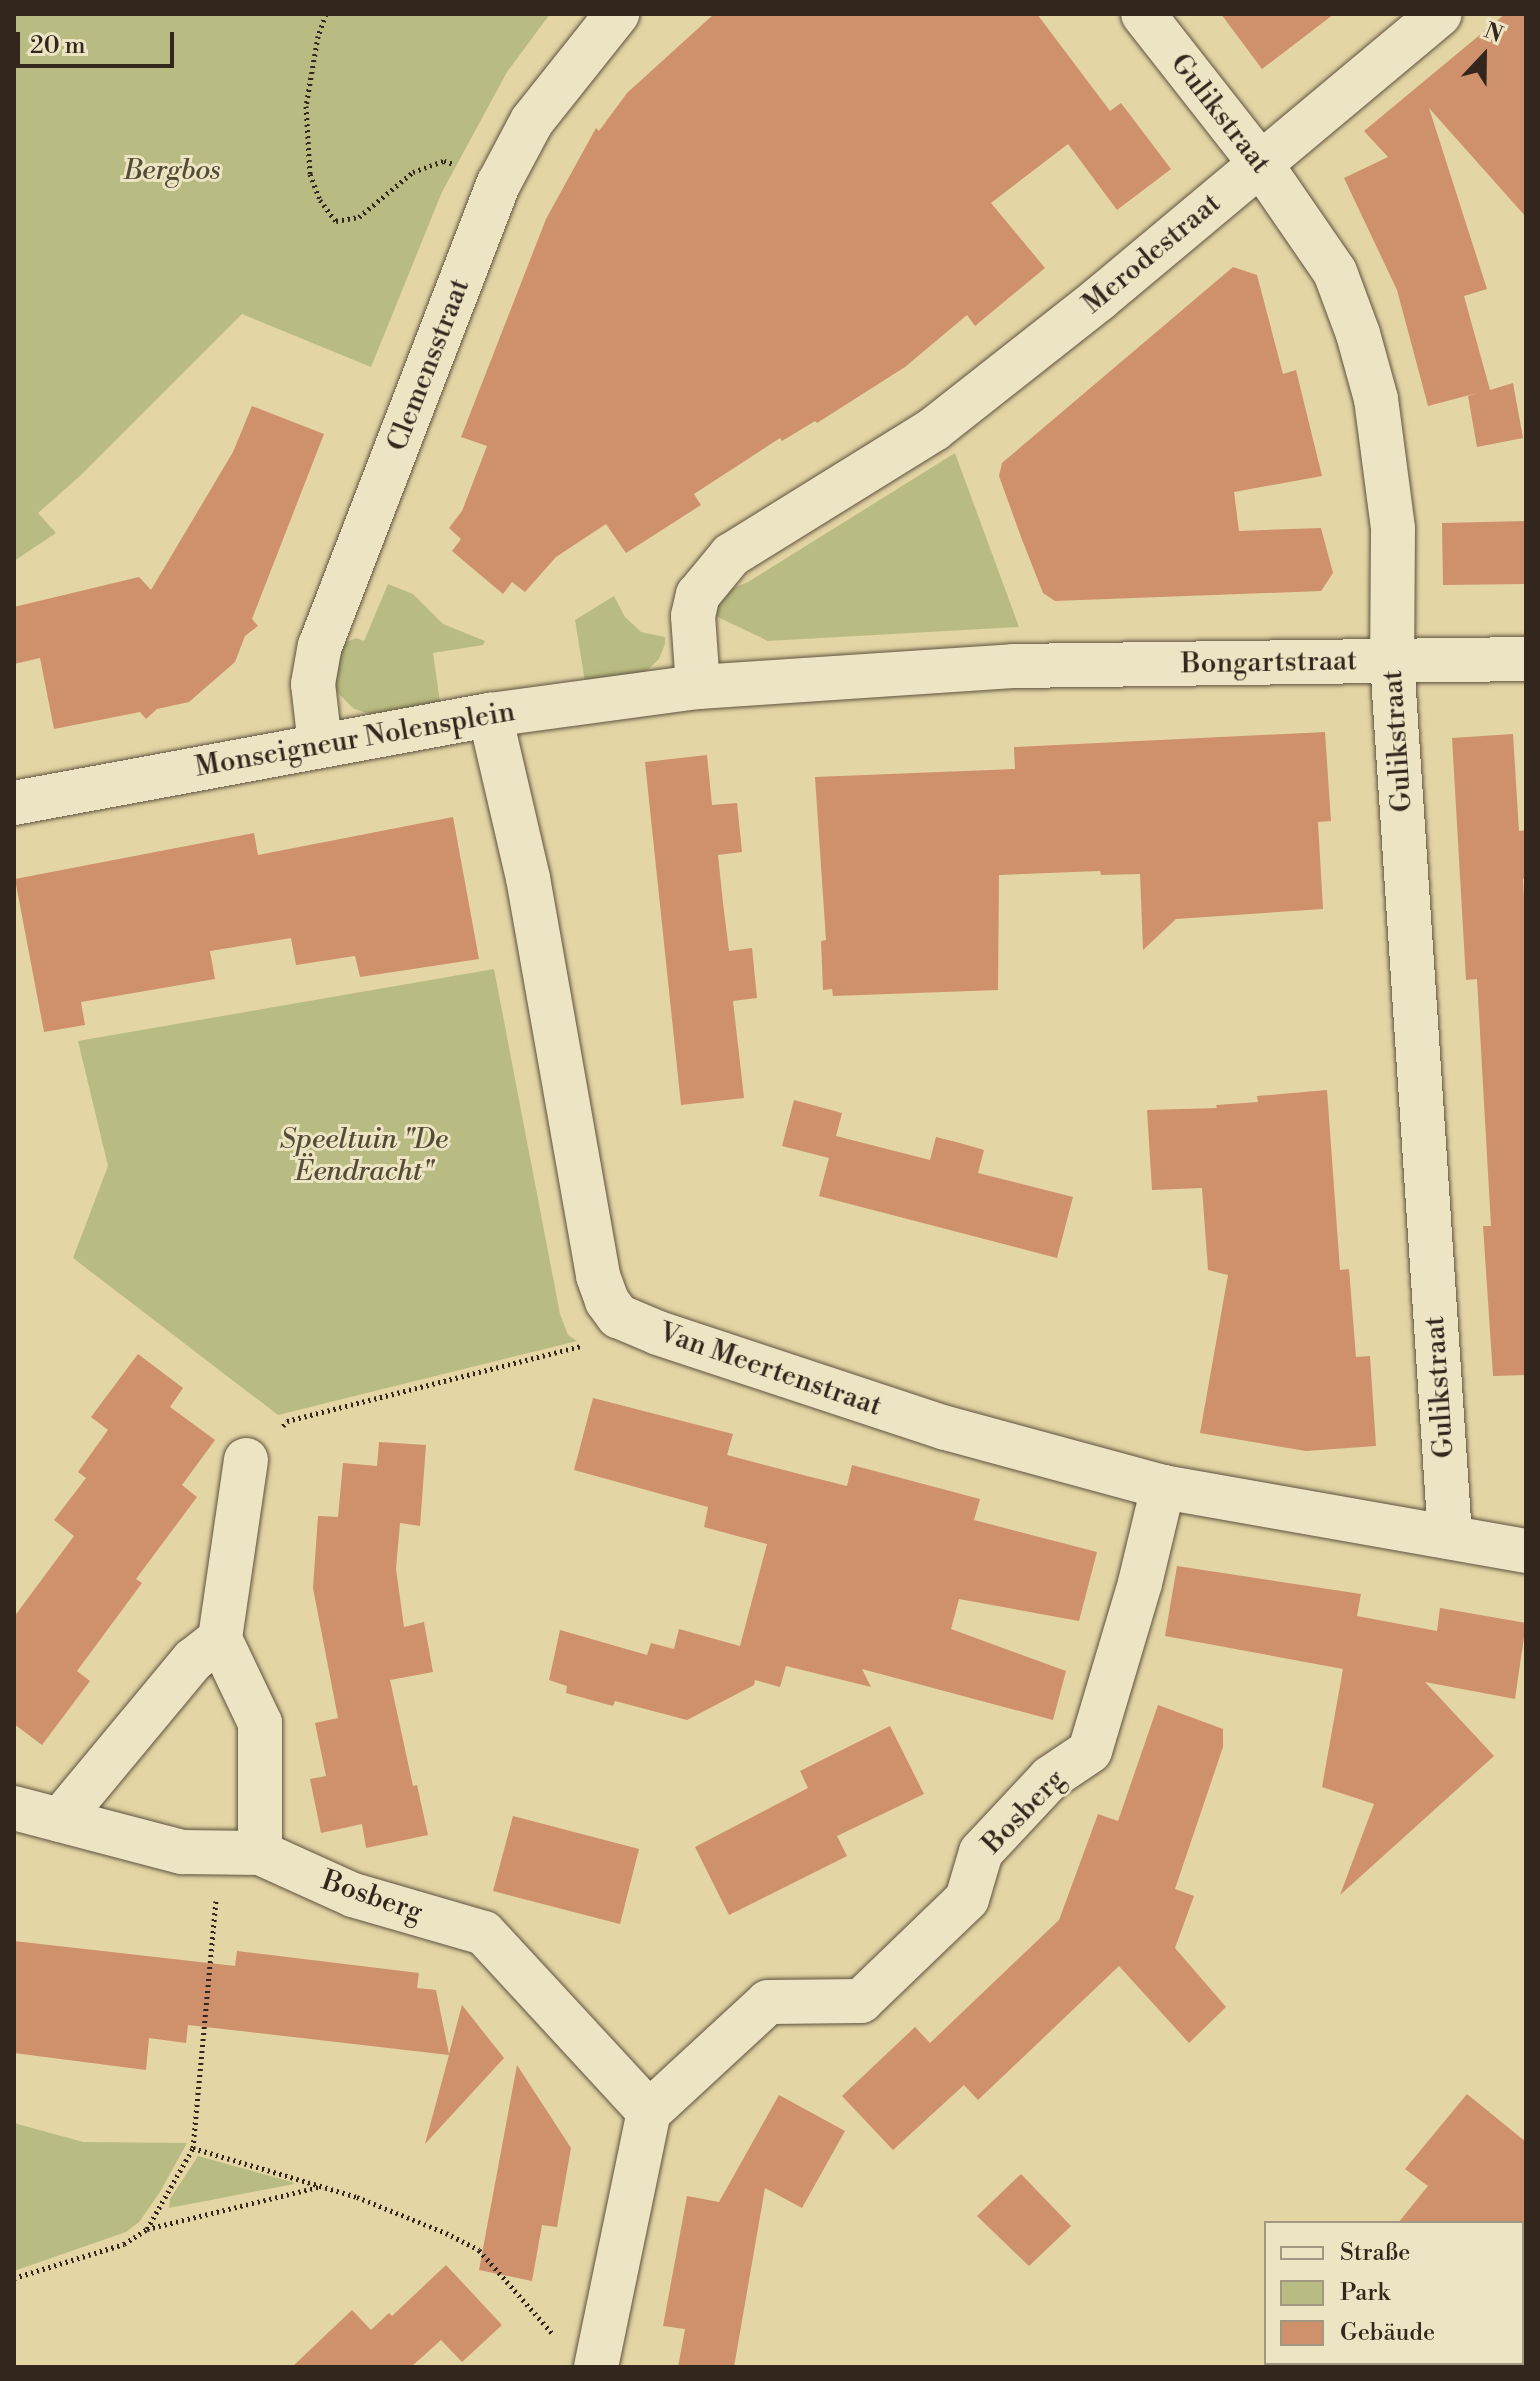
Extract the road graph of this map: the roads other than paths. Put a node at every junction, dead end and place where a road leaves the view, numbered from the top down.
1 (617, 14) edge
2 (1143, 14) edge
3 (1440, 14) edge
4 (1260, 163) junction
5 (1526, 659) edge
6 (1392, 661) junction
7 (1013, 666) joint
8 (698, 687) junction
9 (490, 715) junction
10 (320, 745) junction
11 (14, 803) edge
12 (246, 1460) road end
13 (1163, 1487) junction
14 (1450, 1537) junction
15 (1526, 1551) edge
16 (220, 1639) junction
17 (14, 1808) edge
18 (60, 1820) junction
19 (241, 1853) junction
20 (649, 2112) junction
21 (579, 2355) edge

1 - 10 street, Clemensstraat
2 - 4 street, Gulikstraat
3 - 4 street, Merodestraat
4 - 6 street, Gulikstraat
4 - 8 street, Merodestraat
5 - 6 street, Bongartstraat
6 - 7 street, Bongartstraat
6 - 14 street, Gulikstraat
7 - 8 street, Monseigneur Nolensplein
8 - 9 street, Monseigneur Nolensplein
9 - 10 street, Monseigneur Nolensplein
9 - 13 street, Van Meertenstraat
10 - 11 street, Monseigneur Nolensplein
12 - 16 street
13 - 14 street, Van Meertenstraat
13 - 20 street, Bosberg
14 - 15 street, Van Meertenstraat
16 - 18 street
16 - 19 street
17 - 18 street, Bosberg
18 - 19 street, Bosberg
19 - 20 street, Bosberg
20 - 21 street

